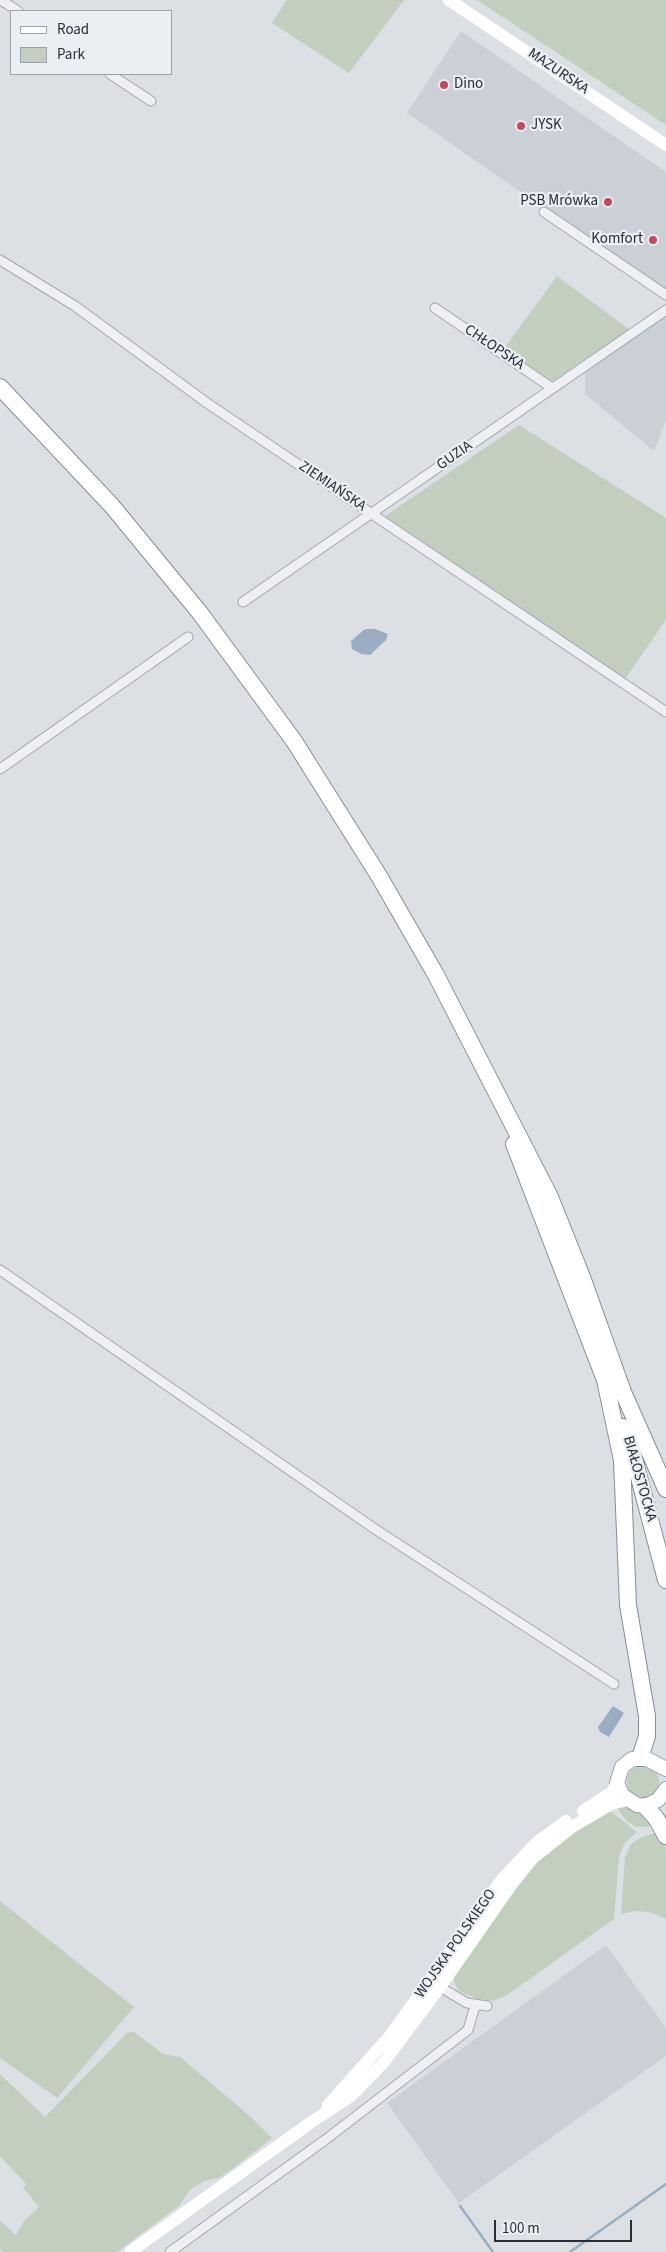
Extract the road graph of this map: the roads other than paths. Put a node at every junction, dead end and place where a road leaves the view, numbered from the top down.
1 (2, 0) edge
2 (449, 0) edge
3 (17, 10) edge
4 (112, 75) edge
5 (151, 101) dead end
6 (666, 145) edge
7 (544, 212) dead end
8 (0, 260) edge
9 (666, 295) edge
10 (435, 308) dead end
11 (666, 310) edge
12 (0, 388) edge
13 (552, 388) junction
14 (372, 514) junction
15 (243, 602) dead end
16 (188, 637) dead end
17 (666, 712) edge
18 (0, 768) edge
19 (485, 1073) junction
20 (0, 1270) edge
21 (605, 1380) junction
22 (623, 1392) junction
23 (666, 1489) edge
24 (666, 1541) edge
25 (666, 1580) edge
26 (614, 1684) dead end
27 (640, 1758) junction
28 (666, 1769) edge
29 (617, 1783) junction
30 (666, 1789) edge
31 (628, 1800) junction
32 (645, 1806) junction
33 (666, 1836) edge
34 (435, 1984) junction
35 (474, 2006) junction
36 (487, 2006) dead end
37 (130, 2252) edge
38 (170, 2252) edge

1 - 3 street
2 - 6 main road, MAZURSKA
4 - 5 street
7 - 9 street
8 - 14 street, ZIEMIAŃSKA
10 - 13 street, CHŁOPSKA
11 - 13 street, GUZIA
12 - 19 highway
13 - 14 street, GUZIA
14 - 15 street, GUZIA
14 - 17 street, ZIEMIAŃSKA
16 - 18 street
19 - 21 highway
19 - 22 highway
20 - 26 street
21 - 25 highway, BIAŁOSTOCKA
21 - 27 highway
22 - 23 highway
22 - 24 highway, BIAŁOSTOCKA
27 - 28 main road
27 - 29 main road
29 - 31 main road
29 - 34 main road, WOJSKA POLSKIEGO
30 - 32 main road
31 - 32 main road
31 - 34 main road, WOJSKA POLSKIEGO
32 - 33 highway
34 - 35 street
34 - 37 main road, WOJSKA POLSKIEGO
35 - 36 street
35 - 38 street

